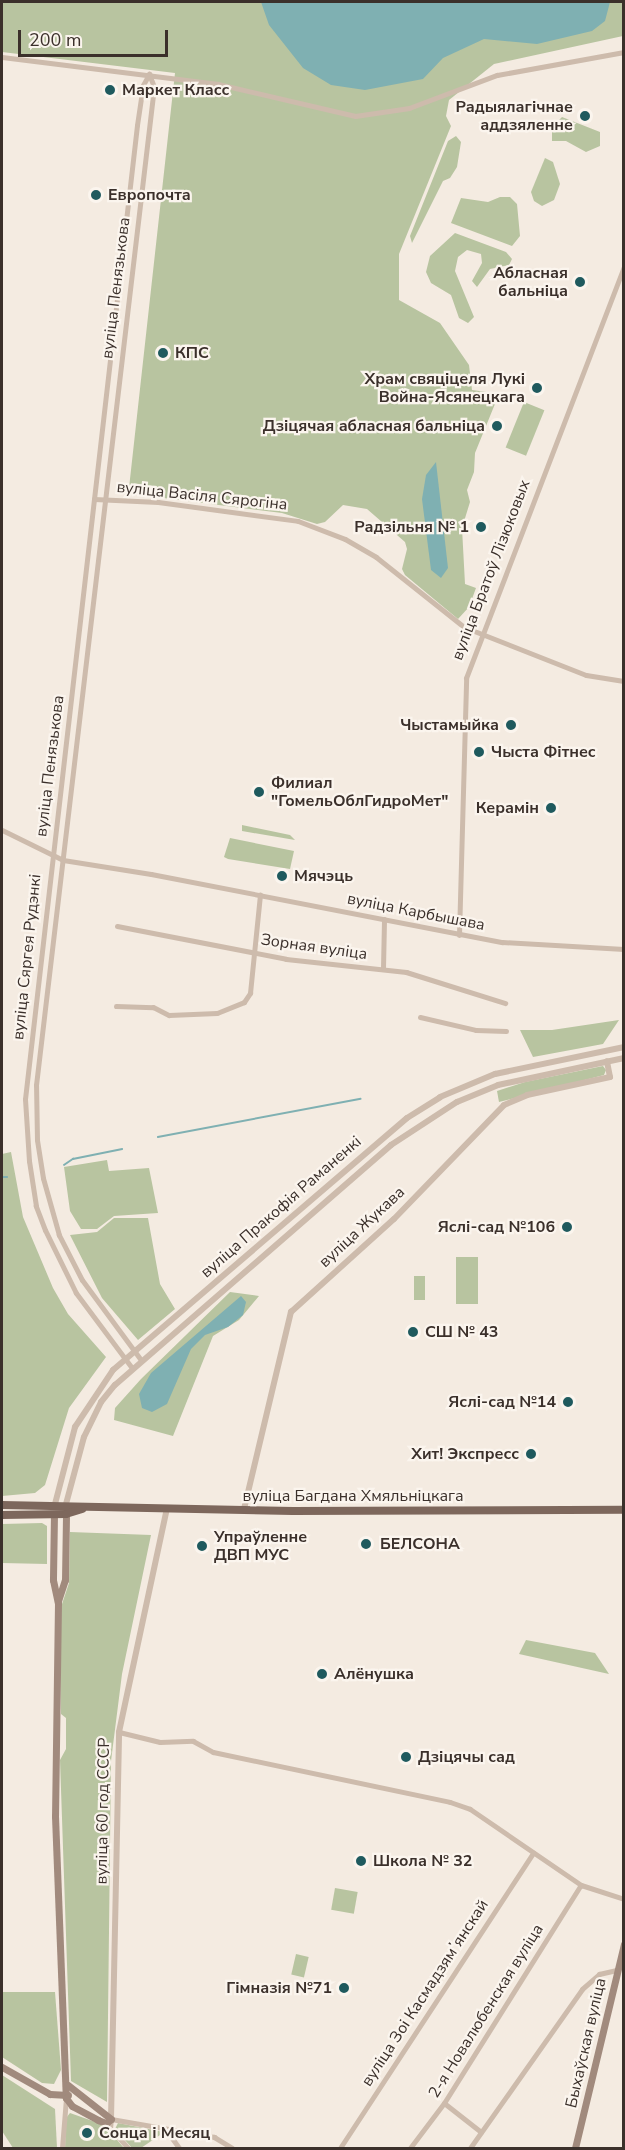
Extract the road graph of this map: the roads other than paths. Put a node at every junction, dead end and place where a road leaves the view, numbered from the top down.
1 (624, 52) edge
2 (2, 57) edge
3 (149, 74) junction
4 (624, 266) edge
5 (94, 499) junction
6 (105, 499) junction
7 (481, 634) junction
8 (624, 681) edge
9 (2, 830) edge
10 (53, 856) junction
11 (63, 860) junction
12 (260, 894) junction
13 (384, 919) junction
14 (117, 926) dead end
15 (459, 935) junction
16 (624, 949) edge
17 (252, 952) junction
18 (382, 968) junction
19 (505, 1003) dead end
20 (116, 1005) dead end
21 (420, 1017) dead end
22 (506, 1031) dead end
23 (624, 1047) edge
24 (579, 1056) junction
25 (624, 1058) edge
26 (607, 1061) junction
27 (580, 1066) junction
28 (495, 1074) junction
29 (498, 1085) junction
30 (264, 1238) junction
31 (272, 1246) junction
32 (134, 1351) junction
33 (125, 1358) junction
34 (141, 1360) junction
35 (132, 1368) junction
36 (55, 1504) junction
37 (66, 1504) junction
38 (2, 1505) edge
39 (167, 1508) junction
40 (82, 1509) junction
41 (244, 1509) junction
42 (624, 1510) edge
43 (54, 1514) junction
44 (66, 1514) junction
45 (2, 1515) edge
46 (57, 1603) junction
47 (118, 1732) junction
48 (533, 1853) junction
49 (581, 1885) junction
50 (624, 1899) edge
51 (624, 1944) edge
52 (617, 1970) junction
53 (2, 2067) edge
54 (68, 2085) junction
55 (75, 2094) junction
56 (66, 2098) junction
57 (444, 2103) junction
58 (111, 2119) junction
59 (166, 2130) junction
60 (482, 2132) junction
61 (62, 2148) edge
62 (128, 2148) edge
63 (179, 2148) edge
64 (232, 2148) edge
65 (340, 2148) edge
66 (410, 2148) edge
67 (470, 2148) edge
68 (575, 2148) edge

1 - 3 street
2 - 3 street
3 - 5 street, вуліца Пенязькова
3 - 6 street, вуліца Пенязькова
4 - 7 street, вуліца Братоў Лізюковых
5 - 6 street, вуліца Васіля Сярогіна
5 - 10 street, вуліца Пенязькова
6 - 7 street, вуліца Васіля Сярогіна
6 - 11 street, вуліца Пенязькова
7 - 8 street, вуліца Васіля Сярогіна
7 - 15 street, вуліца Братоў Лізюковых
9 - 10 street, вуліца Карбышава
10 - 11 street, вуліца Карбышава
10 - 33 street, вуліца Сяргея Рудэнкі
11 - 12 street, вуліца Карбышава
11 - 32 street, вуліца Сяргея Рудэнкі
12 - 13 street, вуліца Карбышава
12 - 17 street
13 - 15 street, вуліца Карбышава
13 - 18 street
14 - 17 street, Зорная вуліца
15 - 16 street, вуліца Карбышава
17 - 18 street, Зорная вуліца
17 - 20 street
18 - 19 street, Зорная вуліца
21 - 22 street
23 - 24 street, вуліца Пракофія Раманенкі
24 - 27 street
24 - 28 street, вуліца Пракофія Раманенкі
25 - 26 street, вуліца Пракофія Раманенкі
26 - 27 street, вуліца Пракофія Раманенкі
26 - 41 street, вуліца Жукава
27 - 29 street, вуліца Пракофія Раманенкі
28 - 29 street
28 - 30 street, вуліца Пракофія Раманенкі
29 - 31 street, вуліца Пракофія Раманенкі
30 - 31 street
30 - 32 street, вуліца Пракофія Раманенкі
31 - 34 street, вуліца Пракофія Раманенкі
32 - 33 street, вуліца Пракофія Раманенкі
32 - 34 street, вуліца Сяргея Рудэнкі
33 - 35 street, вуліца Сяргея Рудэнкі
33 - 36 street, вуліца Пракофія Раманенкі
34 - 35 street, вуліца Пракофія Раманенкі
35 - 37 street, вуліца Пракофія Раманенкі
36 - 37 main road, вуліца Багдана Хмяльніцкага
36 - 38 main road, вуліца Багдана Хмяльніцкага
36 - 43 main road
37 - 40 main road, вуліца Багдана Хмяльніцкага
37 - 44 main road
39 - 40 main road, вуліца Багдана Хмяльніцкага
39 - 41 main road, вуліца Багдана Хмяльніцкага
39 - 47 street, вуліца 60 год СССР
40 - 44 main road, вуліца Багдана Хмяльніцкага
41 - 42 main road, вуліца Багдана Хмяльніцкага
43 - 44 main road, вуліца Багдана Хмяльніцкага
43 - 45 main road, вуліца Багдана Хмяльніцкага
43 - 46 main road
44 - 46 main road
46 - 54 main road
47 - 48 street
47 - 58 street, вуліца 60 год СССР
48 - 49 street
48 - 65 street, вуліца Зоі Касмадзямʼянскай
49 - 50 street
49 - 57 street, 2-я Новалюбенская вуліца
51 - 52 main road, Быхаўская вуліца
52 - 60 street
52 - 68 main road, Быхаўская вуліца
53 - 56 main road
54 - 55 main road
54 - 56 main road
55 - 56 main road
55 - 58 main road
56 - 58 main road
56 - 61 street
57 - 60 street
57 - 66 street, 2-я Новалюбенская вуліца
58 - 59 street
58 - 62 street
59 - 63 street
59 - 64 street
60 - 67 street

